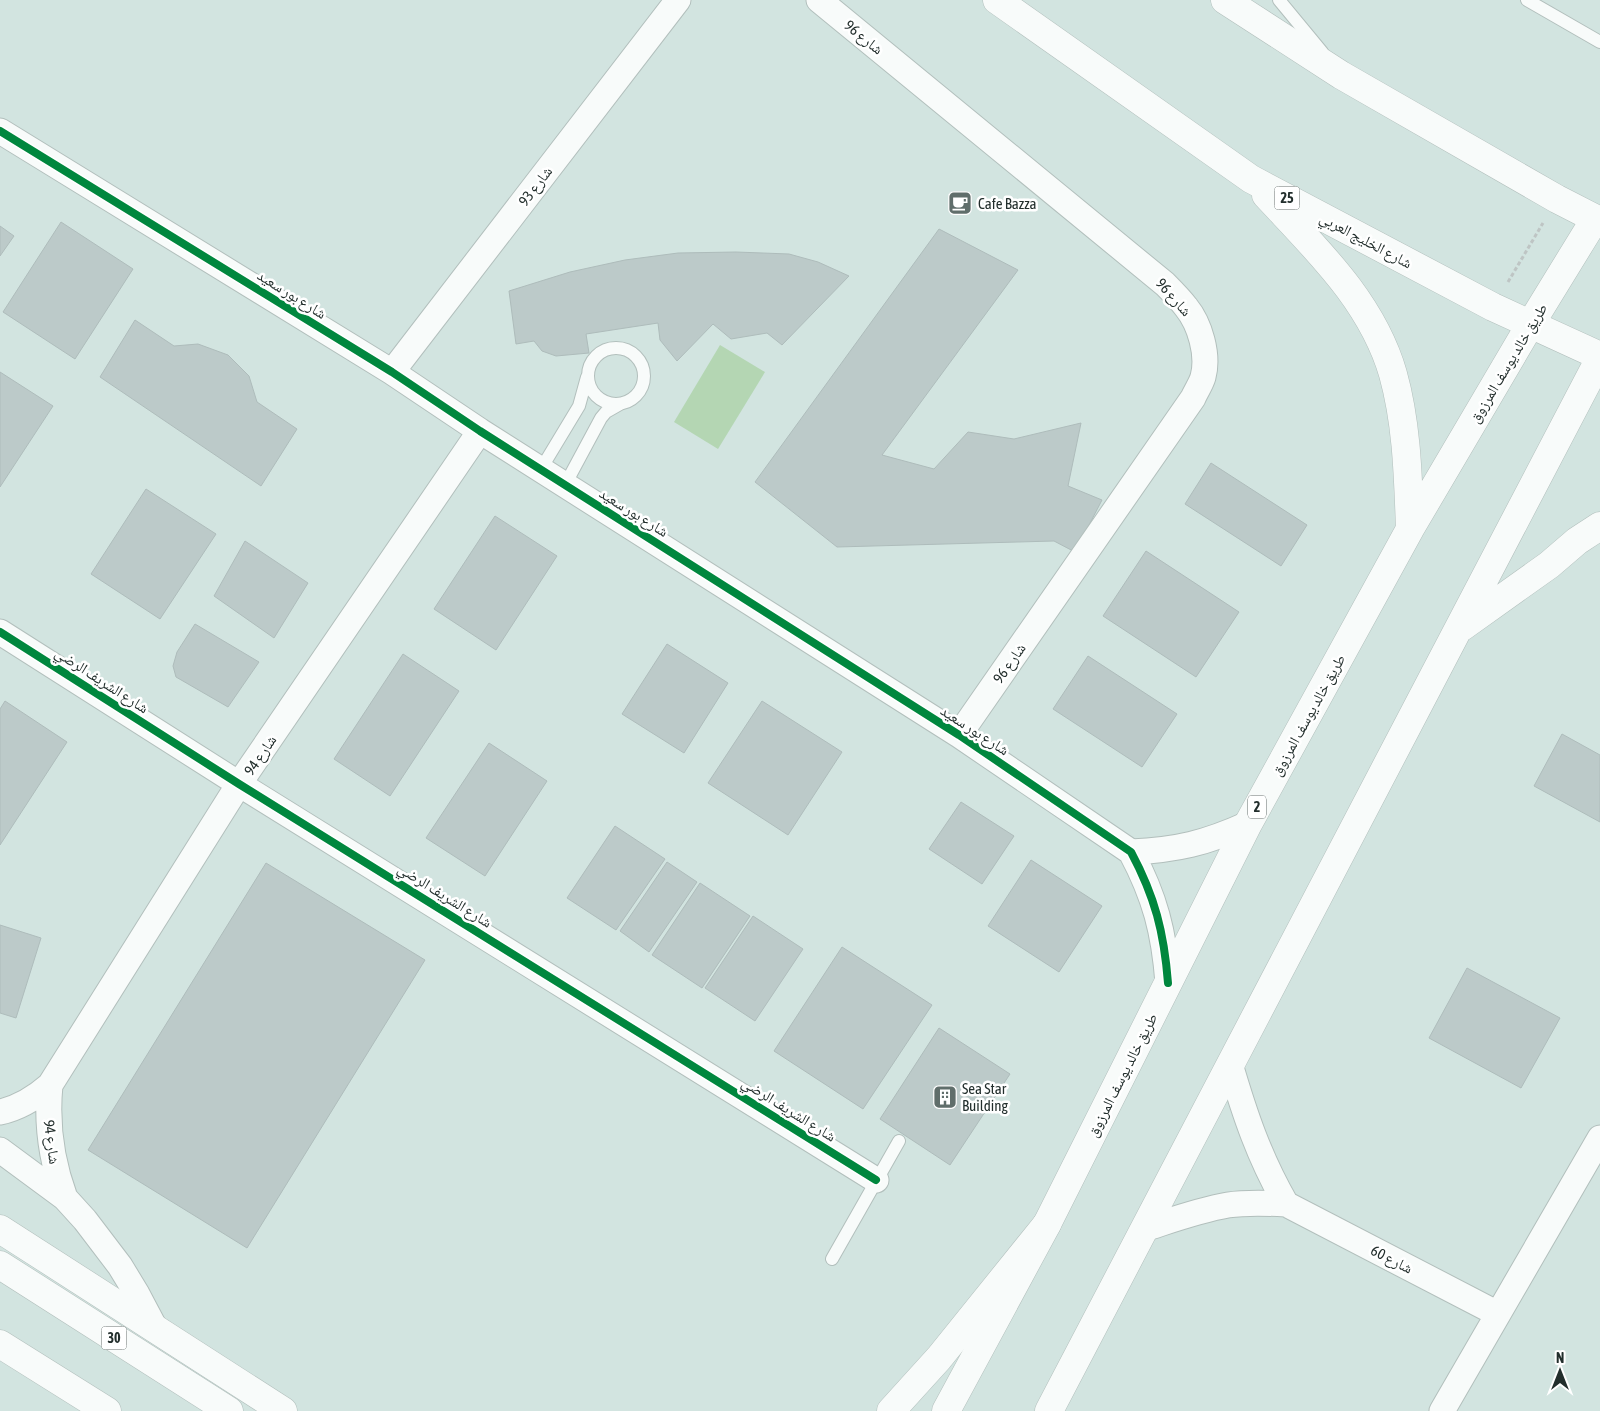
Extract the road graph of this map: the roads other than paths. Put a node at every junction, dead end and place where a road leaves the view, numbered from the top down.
1 (678, 0) edge
2 (819, 0) edge
3 (997, 0) edge
4 (1225, 0) edge
5 (1278, 0) edge
6 (1527, 0) edge
7 (1600, 42) edge
8 (1341, 75) junction
9 (0, 131) edge
10 (1251, 179) junction
11 (1598, 220) edge
12 (1530, 325) junction
13 (1600, 357) edge
14 (392, 372) junction
15 (588, 374) junction
16 (622, 404) junction
17 (480, 431) junction
18 (541, 469) junction
19 (565, 484) junction
20 (1600, 526) edge
21 (1410, 529) junction
22 (1457, 631) junction
23 (0, 632) edge
24 (959, 736) junction
25 (239, 784) junction
26 (1248, 824) junction
27 (1131, 852) junction
28 (1168, 982) junction
29 (1230, 1064) junction
30 (50, 1085) junction
31 (0, 1112) edge
32 (1600, 1138) edge
33 (899, 1141) dead end
34 (0, 1150) edge
35 (876, 1180) junction
36 (65, 1198) junction
37 (1286, 1204) junction
38 (1047, 1224) junction
39 (0, 1229) edge
40 (1144, 1229) junction
41 (832, 1259) dead end
42 (0, 1265) edge
43 (1498, 1314) junction
44 (156, 1330) junction
45 (0, 1344) edge
46 (107, 1411) edge
47 (229, 1411) edge
48 (283, 1411) edge
49 (890, 1411) edge
50 (946, 1411) edge
51 (1049, 1411) edge
52 (1442, 1411) edge

1 - 14 street, شارع 93
2 - 24 street, شارع 96
3 - 10 main road, شارع الخليج العربي / 25
4 - 8 main road
5 - 8 lane
6 - 7 lane
8 - 11 main road
9 - 14 street, شارع بور سعيد
10 - 12 main road, شارع الخليج العربي / 25
10 - 21 main road
11 - 12 main road, طريق خالد يوسف المرزوق / 2
12 - 13 main road, شارع الخليج العربي / 25
12 - 21 main road, طريق خالد يوسف المرزوق / 2
13 - 22 main road
14 - 17 street, شارع بور سعيد
15 - 16 lane
15 - 16 lane
15 - 18 lane
16 - 19 lane
17 - 18 street, شارع بور سعيد
17 - 25 street, شارع 94
18 - 19 street, شارع بور سعيد
19 - 24 street, شارع بور سعيد
20 - 22 main road
21 - 26 main road, طريق خالد يوسف المرزوق / 2
22 - 29 main road
23 - 25 street, شارع الشريف الرضي
24 - 27 street, شارع بور سعيد
25 - 30 street, شارع 94
25 - 35 street, شارع الشريف الرضي
26 - 27 street
26 - 28 main road, طريق خالد يوسف المرزوق / 2
27 - 28 street, شارع بور سعيد
28 - 38 main road, طريق خالد يوسف المرزوق / 2
29 - 37 street
29 - 40 main road
30 - 31 street, شارع 94
30 - 36 street, شارع 94
32 - 43 street
33 - 35 lane
34 - 36 street
35 - 41 lane
36 - 44 street
37 - 40 street, شارع 60
37 - 43 street, شارع 60
38 - 49 main road
38 - 50 main road, طريق خالد يوسف المرزوق / 2
39 - 44 main road
40 - 51 main road
42 - 47 main road, 30
43 - 52 street
44 - 48 main road
45 - 46 main road

